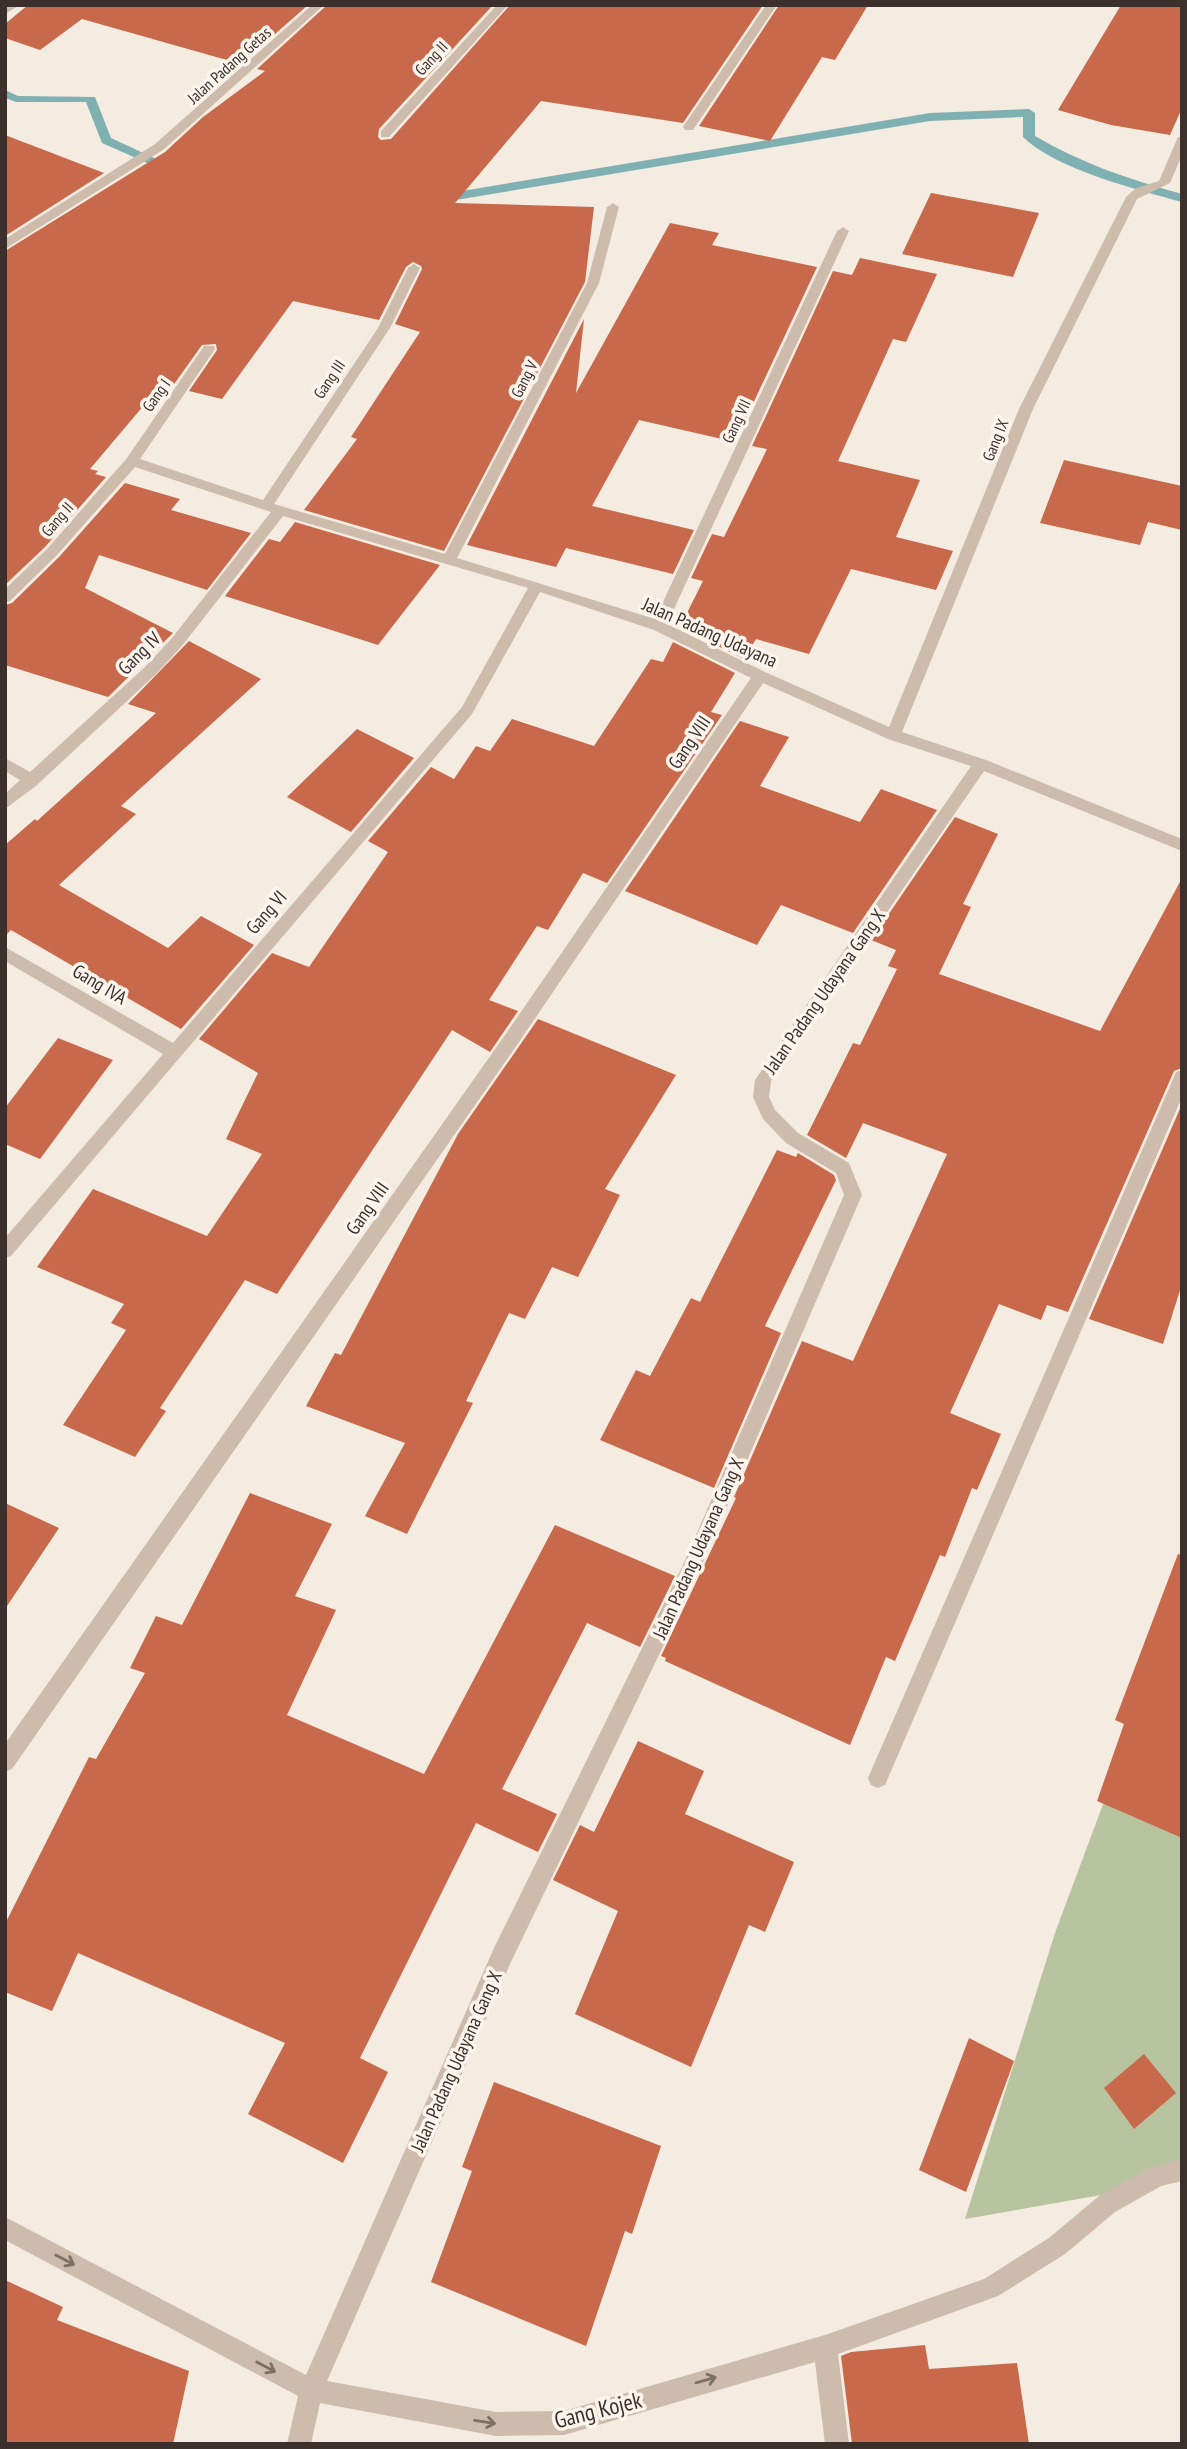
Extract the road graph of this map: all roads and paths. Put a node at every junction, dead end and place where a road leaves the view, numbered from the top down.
1 (15, 5) edge
2 (320, 5) edge
3 (503, 5) edge
4 (772, 5) edge
5 (5, 11) edge
6 (690, 127) dead end
7 (385, 134) dead end
8 (1182, 140) edge
9 (1165, 180) junction
10 (1182, 185) edge
11 (613, 207) dead end
12 (844, 230) dead end
13 (5, 245) edge
14 (414, 268) dead end
15 (209, 349) dead end
16 (132, 461) junction
17 (273, 508) junction
18 (449, 560) junction
19 (536, 586) junction
20 (5, 598) edge
21 (659, 626) junction
22 (760, 676) junction
23 (893, 735) junction
24 (5, 763) edge
25 (981, 764) junction
26 (32, 781) junction
27 (5, 803) edge
28 (1182, 845) edge
29 (5, 953) edge
30 (174, 1052) junction
31 (1182, 1077) edge
32 (5, 1251) edge
33 (5, 1762) edge
34 (878, 1778) dead end
35 (1182, 2169) edge
36 (5, 2228) edge
37 (825, 2347) junction
38 (311, 2390) junction
39 (299, 2444) edge
40 (837, 2444) edge

1 - 5 street
2 - 13 street, Jalan Padang Getas
3 - 7 street, Gang II
4 - 6 street
8 - 9 street
9 - 10 street
9 - 23 street, Gang IX
11 - 18 street, Gang V
12 - 21 street, Gang VII
14 - 17 street, Gang III
15 - 16 street, Gang I
16 - 17 street, Jalan Padang Udayana
16 - 20 street, Gang II
17 - 18 street, Jalan Padang Udayana
17 - 26 street, Gang IV
18 - 19 street, Jalan Padang Udayana
19 - 21 street, Jalan Padang Udayana
19 - 30 street, Gang VI
21 - 22 street, Jalan Padang Udayana
22 - 23 street, Jalan Padang Udayana
22 - 33 street, Gang VIII
23 - 25 street, Jalan Padang Udayana
24 - 26 street
25 - 28 street, Jalan Padang Udayana
25 - 38 street, Jalan Padang Udayana Gang X
26 - 27 street, Gang IV
29 - 30 street, Gang IVA
30 - 32 street, Gang VI
31 - 34 street
35 - 37 street, Gang Kojek
36 -> 38 street, Gang Kojek
38 -> 37 street, Gang Kojek
37 - 40 street
38 - 39 street, Jalan Padang Udayana Gang X

